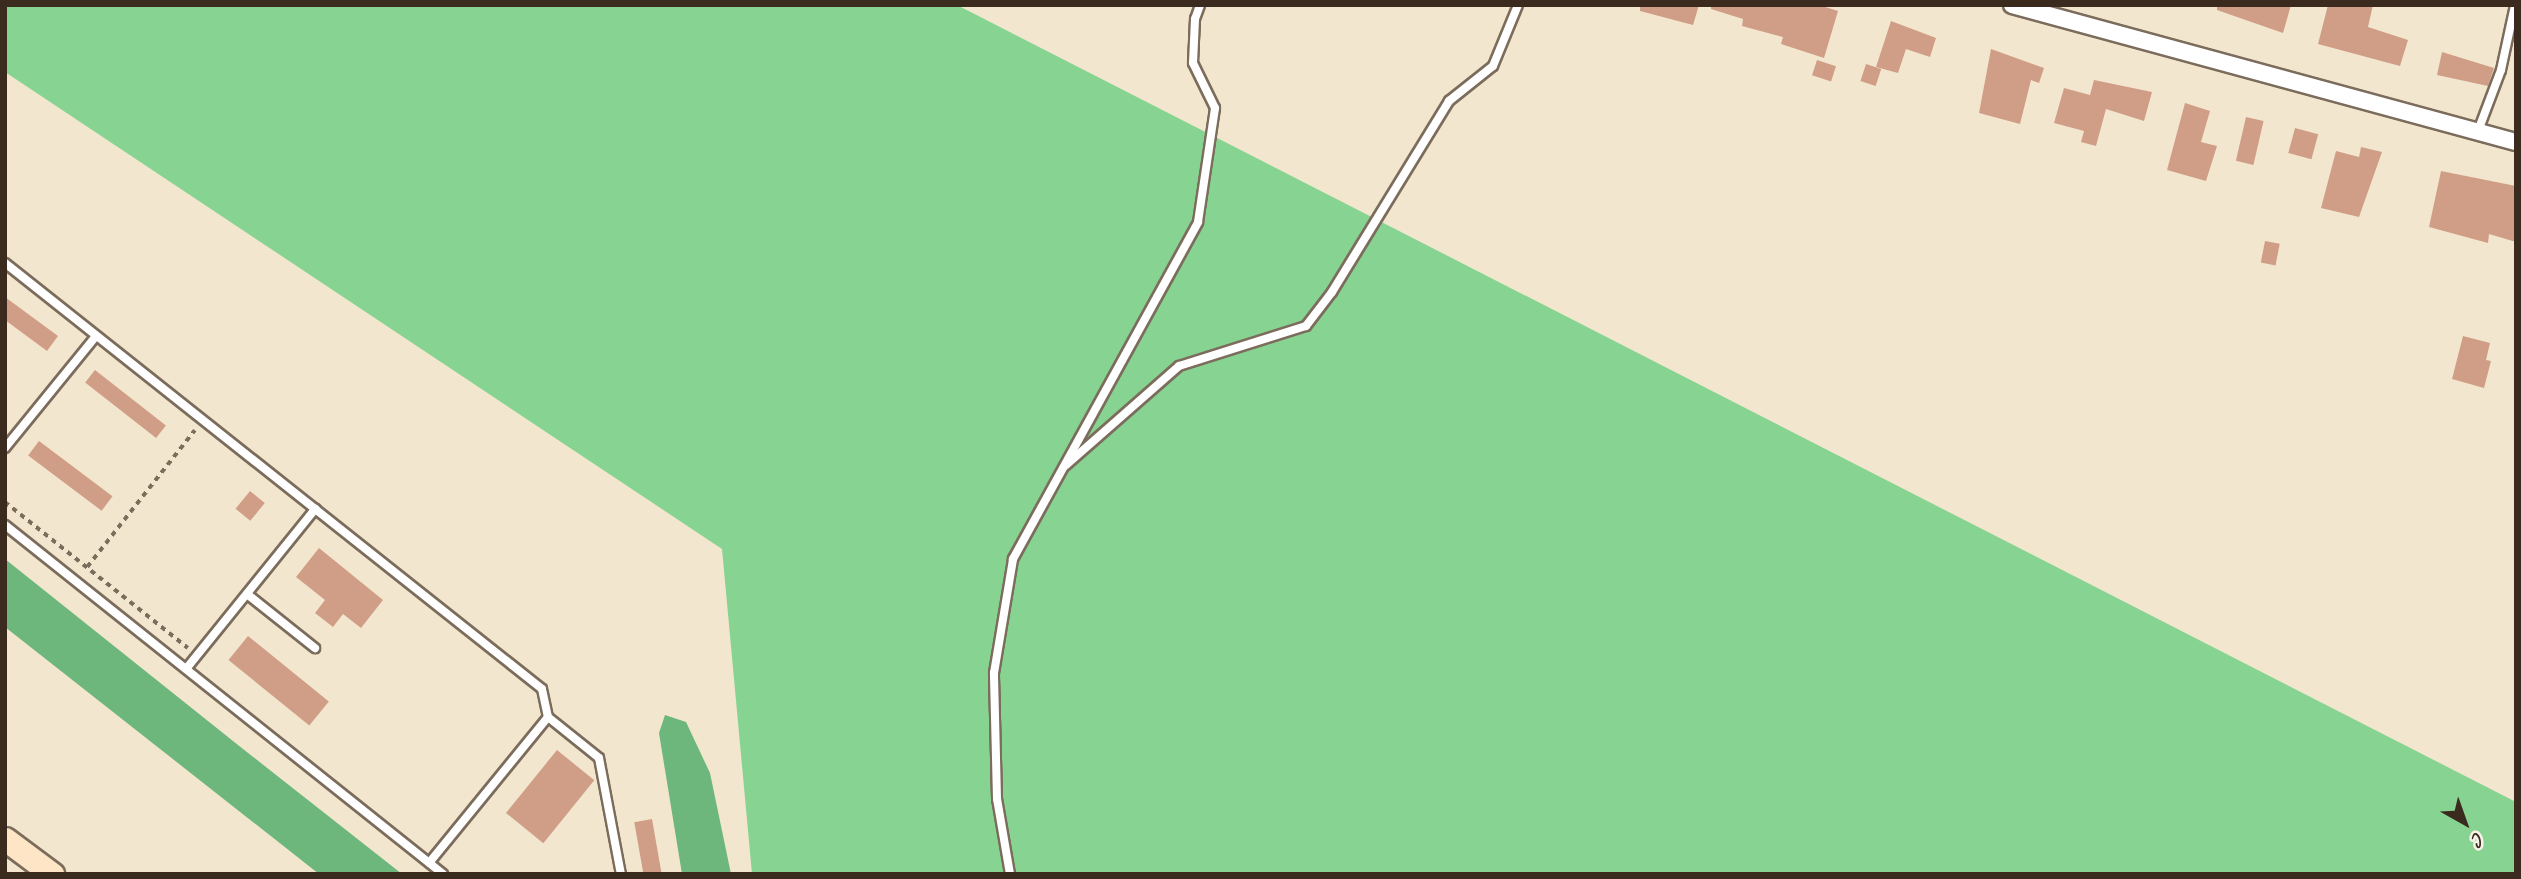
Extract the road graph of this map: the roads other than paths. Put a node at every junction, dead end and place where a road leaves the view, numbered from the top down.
1 (1200, 5) edge
2 (1518, 5) edge
3 (2012, 5) edge
4 (2515, 5) edge
5 (2478, 131) junction
6 (2516, 142) edge
7 (5, 263) edge
8 (96, 336) junction
9 (5, 448) edge
10 (1061, 469) junction
11 (315, 509) junction
12 (5, 525) edge
13 (247, 594) junction
14 (315, 648) dead end
15 (187, 669) junction
16 (548, 717) junction
17 (5, 839) edge
18 (429, 863) junction
19 (52, 874) edge
20 (443, 874) edge
21 (621, 874) edge
22 (1010, 874) edge

1 - 10 lane
2 - 10 lane
3 - 5 street
4 - 5 lane
5 - 6 street
7 - 8 lane
8 - 9 lane
8 - 11 lane
10 - 22 lane
11 - 13 lane
11 - 16 lane
12 - 15 lane
13 - 14 lane
13 - 15 lane
15 - 18 lane
16 - 18 lane
16 - 21 lane
17 - 19 main road
18 - 20 lane

